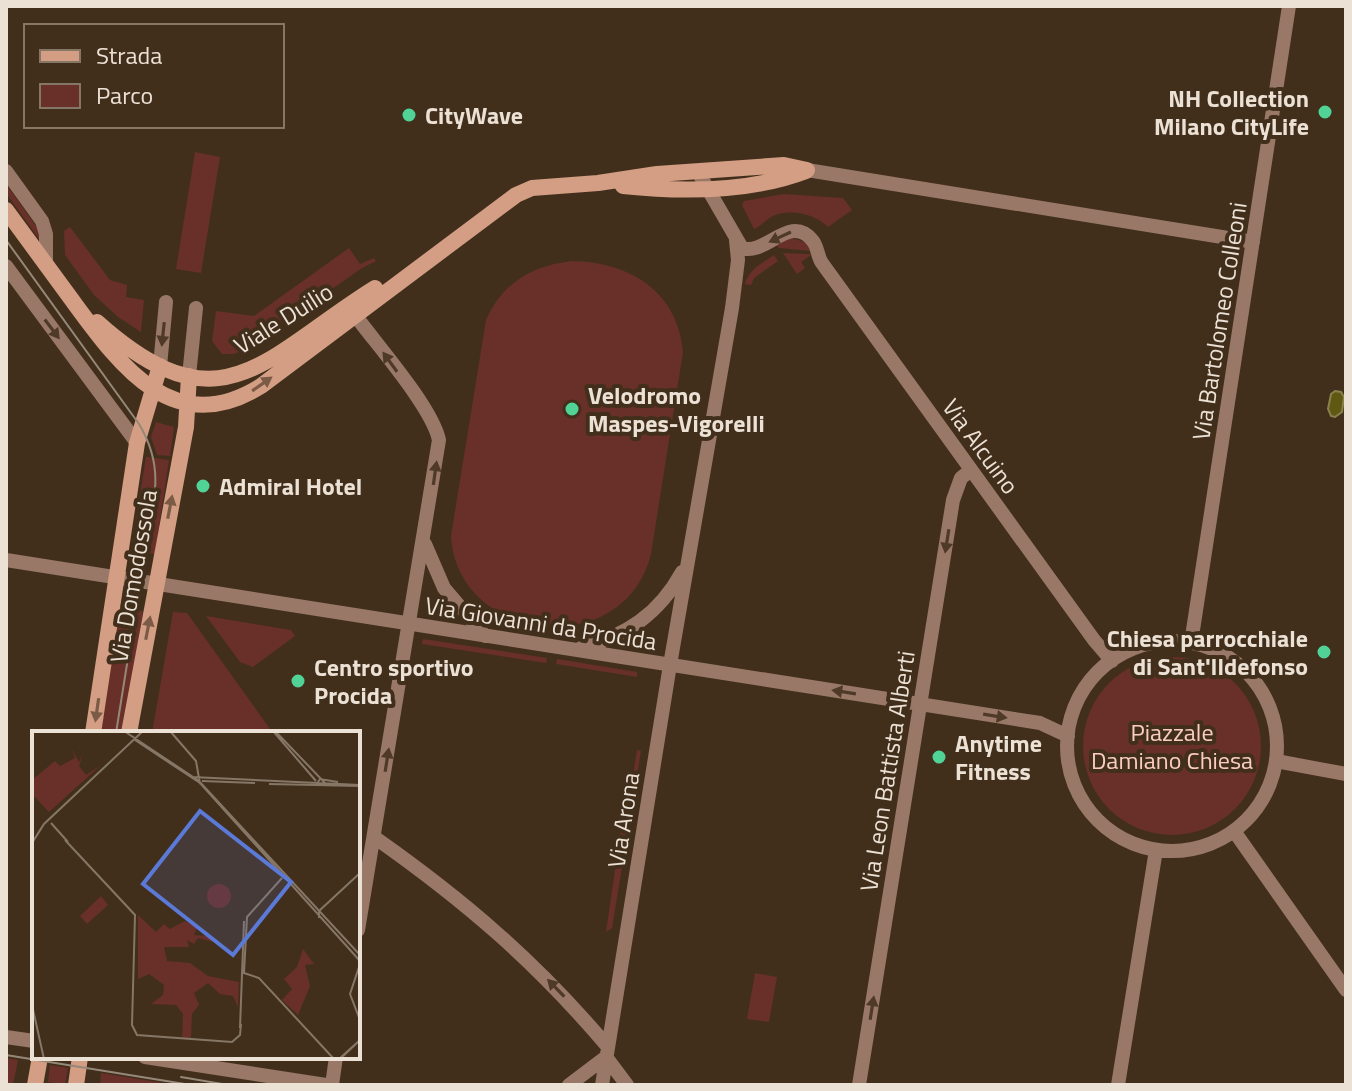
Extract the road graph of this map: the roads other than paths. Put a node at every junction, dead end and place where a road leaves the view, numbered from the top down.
1 (1289, 6) edge
2 (807, 170) junction
3 (6, 171) edge
4 (698, 172) junction
5 (598, 183) junction
6 (707, 187) junction
7 (6, 210) edge
8 (736, 240) junction
9 (1253, 242) junction
10 (424, 263) junction
11 (46, 265) junction
12 (6, 266) edge
13 (72, 299) junction
14 (166, 302) dead end
15 (196, 308) dead end
16 (355, 315) junction
17 (160, 366) junction
18 (189, 376) junction
19 (154, 391) junction
20 (189, 404) junction
21 (137, 443) junction
22 (971, 470) junction
23 (424, 541) junction
24 (6, 560) edge
25 (688, 562) junction
26 (116, 577) junction
27 (156, 584) junction
28 (410, 624) junction
29 (485, 636) junction
30 (1191, 643) junction
31 (573, 650) junction
32 (1112, 661) junction
33 (670, 665) junction
34 (921, 704) junction
35 (93, 731) edge
36 (129, 731) edge
37 (1068, 736) junction
38 (1276, 761) junction
39 (1346, 774) edge
40 (1234, 831) junction
41 (374, 837) junction
42 (1156, 850) junction
43 (360, 918) edge
44 (1346, 990) edge
45 (6, 1037) edge
46 (32, 1041) edge
47 (607, 1052) junction
48 (40, 1059) edge
49 (80, 1059) edge
50 (158, 1059) edge
51 (336, 1059) edge
52 (35, 1085) edge
53 (76, 1085) edge
54 (329, 1085) edge
55 (569, 1085) edge
56 (602, 1085) edge
57 (627, 1085) edge
58 (859, 1085) edge
59 (1118, 1085) edge

1 - 9 street, Via Bartolomeo Colleoni
2 - 4 street, Viale Duilio
2 - 6 street, Viale Duilio
2 - 9 street
3 - 11 street
4 - 5 street, Viale Duilio
4 - 6 street
5 - 6 street, Viale Duilio
5 - 10 street, Viale Duilio
6 - 8 street
7 - 11 street
22 -> 8 street, Via Alcuino
8 - 25 street, Via Arona
9 - 30 street, Via Bartolomeo Colleoni
10 - 16 street, Viale Duilio
10 - 18 street, Viale Duilio
11 - 13 street
12 -> 21 street
13 - 17 street, Viale Duilio
13 - 19 street
14 -> 17 street
15 - 18 street
20 -> 16 street, Viale Duilio
23 -> 16 street
17 - 18 street, Viale Duilio
17 - 19 street, Via Domodossola
18 - 20 street, Via Domodossola
19 - 20 street
19 - 21 street, Via Domodossola
27 -> 20 street, Via Domodossola
21 - 26 street, Via Domodossola
22 - 32 street, Via Alcuino
22 -> 34 street, Via Leon Battista Alberti
23 - 28 street
23 - 29 street
24 - 26 street, Via Giovanni da Procida
25 - 31 street, Via Arona
25 - 33 street, Via Arona
26 - 27 street, Via Giovanni da Procida
26 -> 35 street, Via Domodossola
27 - 28 street, Via Giovanni da Procida
36 -> 27 street, Via Domodossola
28 - 29 street, Via Giovanni da Procida
41 -> 28 street
29 - 31 street, Via Giovanni da Procida
30 - 32 street
30 - 38 street
31 - 33 street, Via Giovanni da Procida
32 - 37 street
34 -> 33 street, Via Giovanni da Procida
33 - 47 street, Via Arona
34 -> 37 street, Via Giovanni da Procida
58 -> 34 street, Via Leon Battista Alberti
37 - 42 street
38 - 39 street
38 - 40 street
40 - 42 street
40 - 44 street
41 - 43 street
47 -> 41 street
42 - 59 street
45 - 46 street
47 - 55 street
47 - 56 street, Via Arona
47 - 57 street
48 - 52 street
49 - 53 street
50 - 54 street
51 - 54 street

